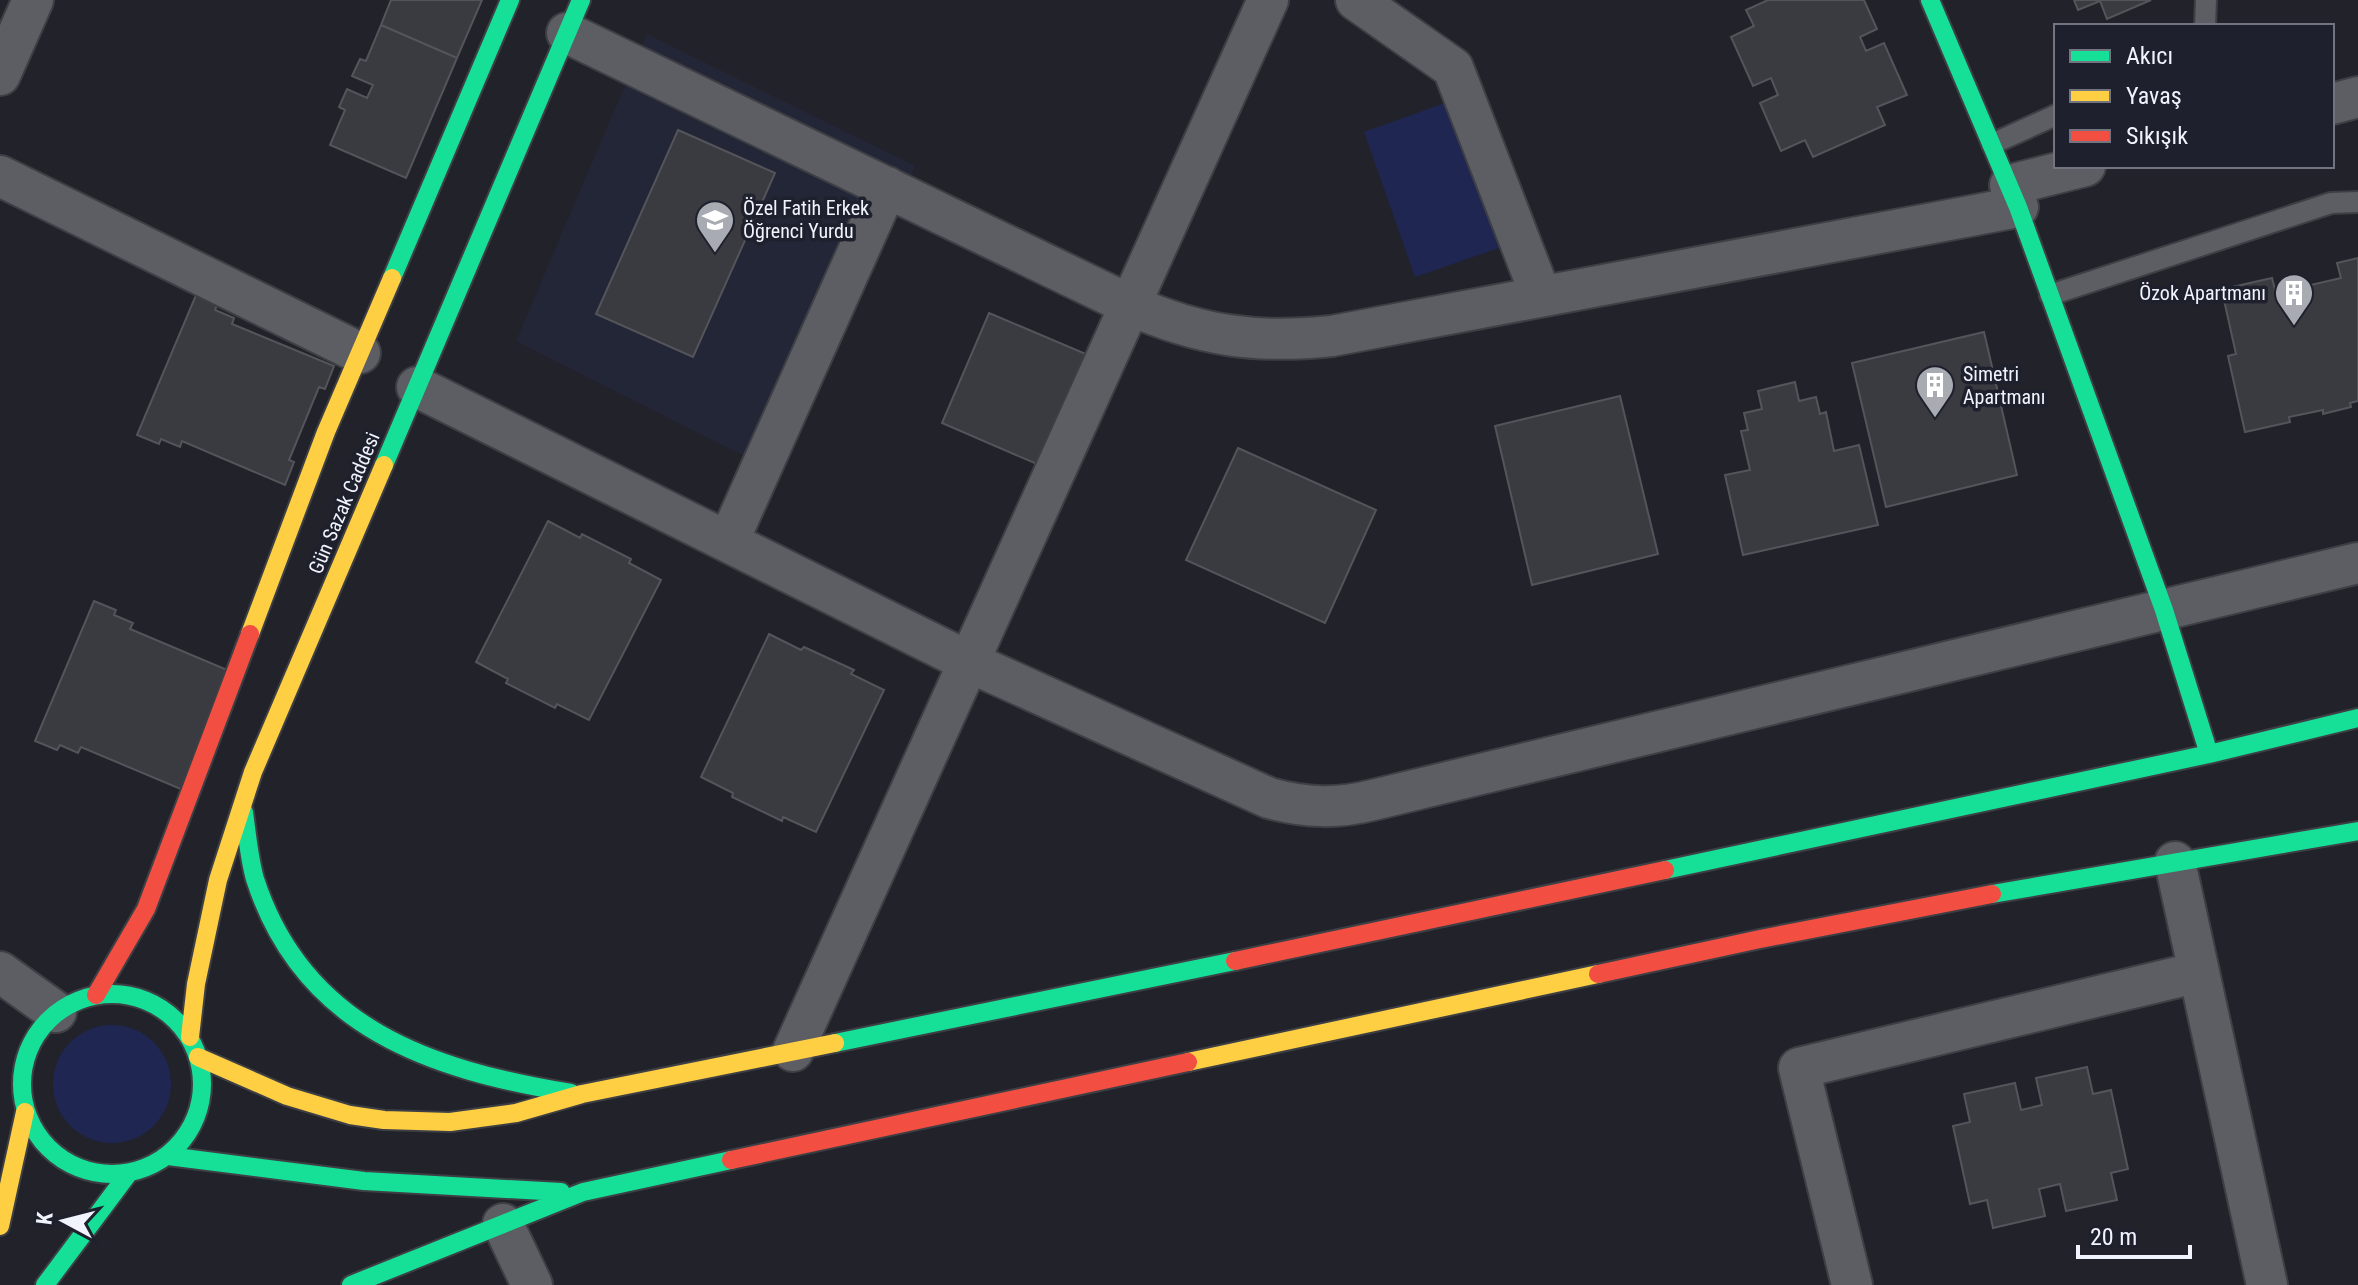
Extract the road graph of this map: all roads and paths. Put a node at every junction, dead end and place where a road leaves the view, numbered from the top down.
1 (33, 0) edge
2 (510, 0) edge
3 (1268, 0) edge
4 (1356, 0) edge
5 (1930, 0) edge
6 (2206, 0) edge
7 (574, 17) edge
8 (2205, 24) edge
9 (0, 75) edge
10 (2358, 97) edge
11 (2334, 103) edge
12 (2054, 116) edge
13 (1992, 144) junction
14 (2080, 168) edge
15 (0, 176) edge
16 (887, 187) junction
17 (2014, 196) junction
18 (2358, 202) edge
19 (2050, 295) junction
20 (1541, 296) junction
21 (1130, 305) junction
22 (360, 353) junction
23 (417, 387) junction
24 (728, 542) junction
25 (2358, 563) edge
26 (2164, 610) junction
27 (969, 662) junction
28 (2358, 718) edge
29 (2209, 754) junction
30 (244, 800) junction
31 (2358, 831) edge
32 (2175, 862) junction
33 (0, 972) edge
34 (2199, 972) junction
35 (96, 995) junction
36 (56, 1012) junction
37 (190, 1037) junction
38 (793, 1051) junction
39 (198, 1057) junction
40 (582, 1094) junction
41 (25, 1112) junction
42 (168, 1156) junction
43 (128, 1174) junction
44 (583, 1192) junction
45 (503, 1224) junction
46 (0, 1226) edge
47 (45, 1285) edge
48 (351, 1285) edge
49 (532, 1285) edge
50 (1852, 1285) edge
51 (2267, 1285) edge

1 - 9 street
2 - 22 street, Gün Sazak Caddesi
3 - 21 street
4 - 20 street
5 - 13 street
6 - 8 lane
7 - 16 street
7 - 23 street, Gün Sazak Caddesi
10 - 11 street
12 - 13 lane
13 - 17 street
14 - 17 street
15 - 22 street
16 - 21 street
16 - 24 street
17 - 19 street
17 - 20 street
18 - 19 lane
19 - 26 street
20 - 21 street
21 - 27 street
22 - 35 street, Gün Sazak Caddesi
23 - 24 street
23 - 30 street, Gün Sazak Caddesi
24 - 27 street
25 - 26 street
26 - 27 street
26 - 29 street
27 - 38 street
28 - 29 street
29 - 38 street
30 - 37 street, Gün Sazak Caddesi
30 - 40 street
31 - 32 street
32 - 34 street
32 - 44 street
33 - 36 street
34 - 50 street
34 - 51 street
35 - 36 street
35 - 37 street
36 - 41 street
37 - 39 street
38 - 40 street
39 - 40 street
39 - 42 street
41 - 43 street
41 - 46 street
42 - 43 street
42 - 44 street
43 - 47 street
44 - 45 street
45 - 48 street
45 - 49 street

